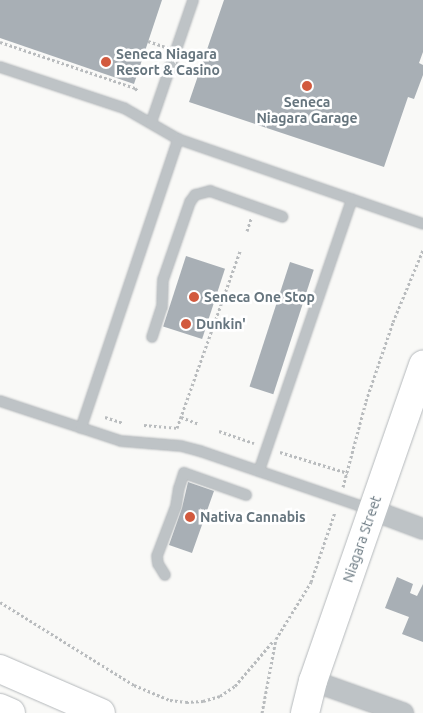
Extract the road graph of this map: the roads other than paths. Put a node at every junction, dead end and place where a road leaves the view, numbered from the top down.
1 (193, 0) edge
2 (0, 67) edge
3 (151, 123) junction
4 (178, 139) junction
5 (352, 199) junction
6 (284, 216) dead end
7 (423, 224) edge
8 (152, 337) dead end
9 (422, 371) edge
10 (0, 401) edge
11 (81, 428) junction
12 (259, 471) junction
13 (246, 495) dead end
14 (372, 510) junction
15 (423, 529) edge
16 (165, 575) dead end
17 (0, 669) edge
18 (313, 681) junction
19 (0, 708) edge
20 (10, 713) edge
21 (102, 713) edge
22 (305, 713) edge
23 (403, 713) edge

1 - 3 lane
2 - 3 lane
3 - 4 lane
4 - 5 lane
4 - 11 lane
5 - 7 lane
5 - 12 lane
6 - 8 lane
9 - 14 highway, Niagara Street
10 - 11 lane
11 - 12 lane
12 - 14 lane
13 - 16 lane
14 - 15 street
14 - 18 highway, Niagara Street
17 - 21 highway
18 - 22 highway, Niagara Street
18 - 23 street
19 - 20 highway

